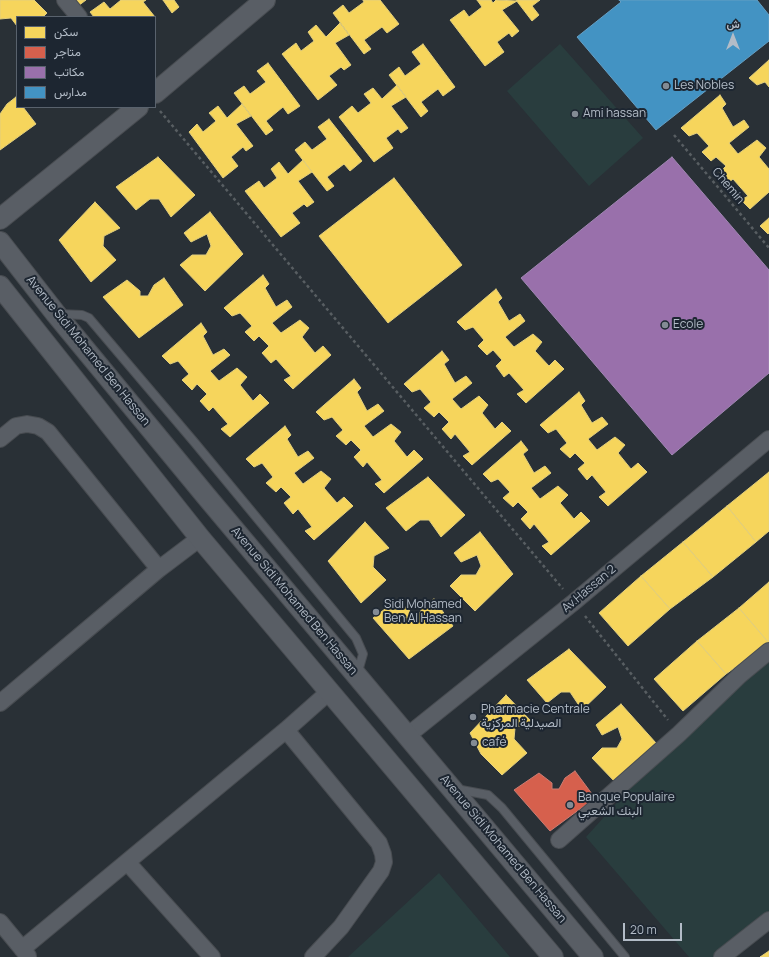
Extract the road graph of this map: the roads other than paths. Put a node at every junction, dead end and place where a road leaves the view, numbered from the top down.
1 (65, 0) edge
2 (265, 0) edge
3 (78, 16) edge
4 (158, 102) edge
5 (137, 108) edge
6 (0, 219) edge
7 (0, 242) edge
8 (0, 286) edge
9 (0, 439) edge
10 (769, 439) edge
11 (200, 538) junction
12 (159, 569) junction
13 (769, 651) edge
14 (330, 690) junction
15 (0, 702) edge
16 (286, 730) junction
17 (407, 736) junction
18 (453, 788) junction
19 (559, 840) dead end
20 (127, 862) junction
21 (769, 920) edge
22 (0, 922) edge
23 (25, 953) edge
24 (212, 957) edge
25 (313, 957) edge
26 (553, 957) edge
27 (593, 957) edge
28 (625, 957) edge
29 (722, 957) edge

1 - 3 street
2 - 4 street
5 - 6 street
7 - 17 street, Avenue Sidi Mohamed Ben Hassan
8 - 11 street
9 - 12 street
10 - 17 street, Av.Hassan 2
11 - 12 street
11 - 14 street
12 - 15 street
13 - 19 street
14 - 16 street
14 - 26 street
16 - 20 street
16 - 25 street
17 - 18 street, Avenue Sidi Mohamed Ben Hassan
18 - 27 street, Avenue Sidi Mohamed Ben Hassan
18 - 28 lane
20 - 23 street
20 - 24 street
21 - 29 street
22 - 23 street

